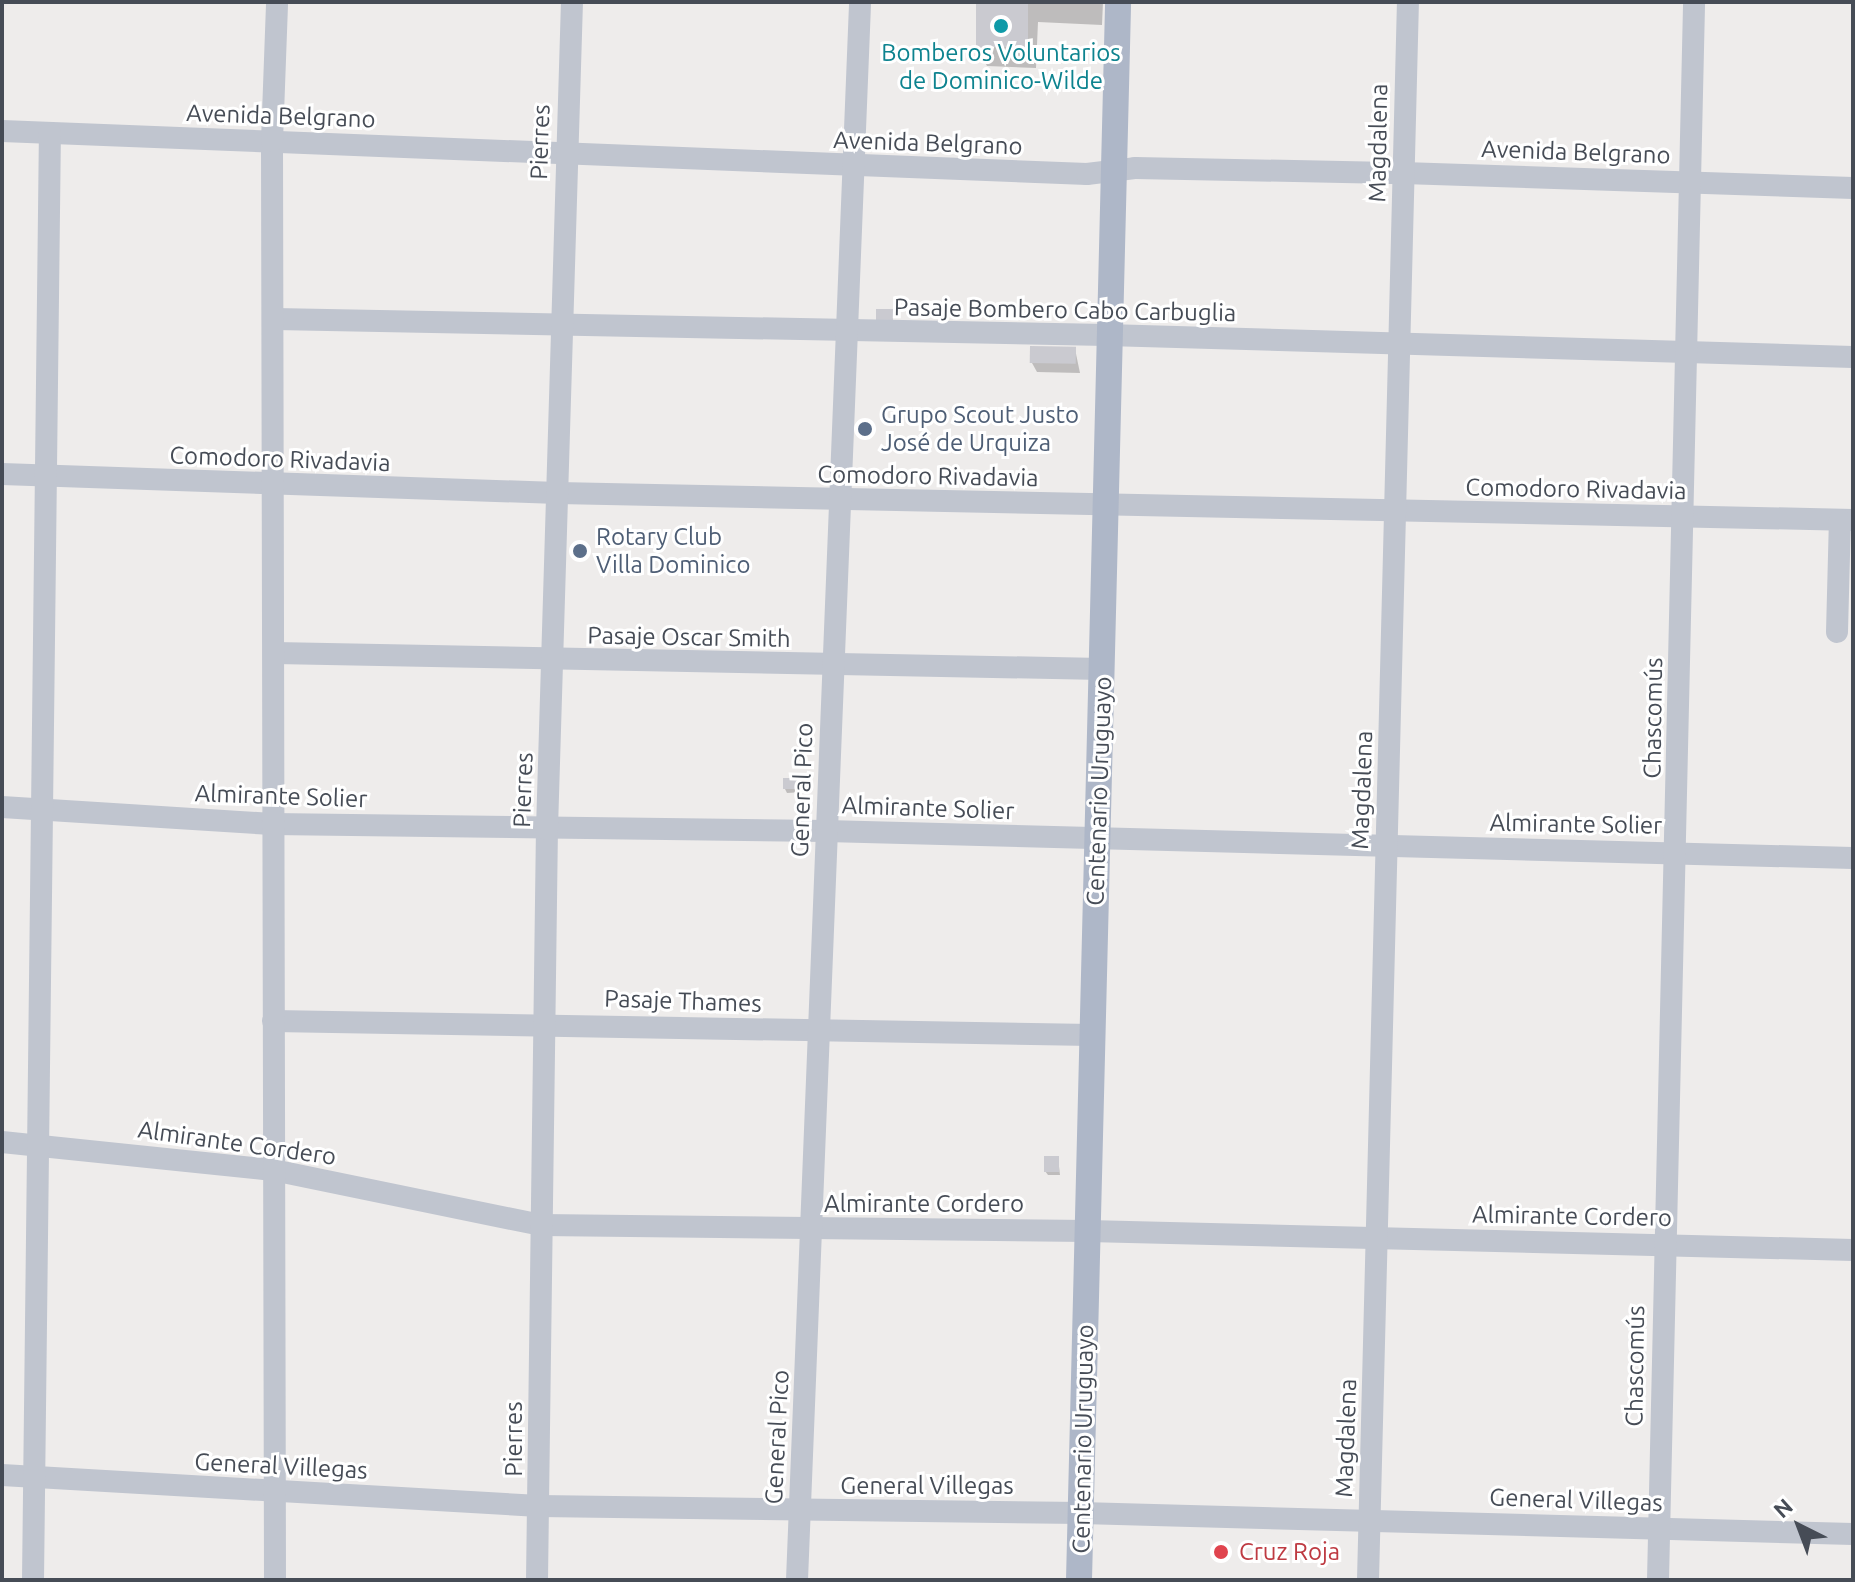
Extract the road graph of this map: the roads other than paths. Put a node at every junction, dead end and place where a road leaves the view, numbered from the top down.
1 (277, 2) edge
2 (572, 2) edge
3 (860, 2) edge
4 (1118, 2) edge
5 (1408, 2) edge
6 (1694, 2) edge
7 (2, 131) edge
8 (50, 133) junction
9 (272, 141) junction
10 (566, 153) junction
11 (853, 166) junction
12 (1113, 171) junction
13 (1403, 173) junction
14 (1690, 181) junction
15 (1853, 188) edge
16 (275, 319) junction
17 (560, 324) junction
18 (849, 332) junction
19 (1107, 335) junction
20 (1400, 343) junction
21 (1687, 354) junction
22 (1853, 357) edge
23 (2, 474) edge
24 (45, 476) junction
25 (275, 485) junction
26 (558, 493) junction
27 (841, 499) junction
28 (1105, 506) junction
29 (1395, 513) junction
30 (1684, 516) junction
31 (1847, 520) edge
32 (1837, 632) dead end
33 (275, 653) junction
34 (555, 661) junction
35 (834, 666) junction
36 (1102, 669) junction
37 (2, 807) edge
38 (41, 810) junction
39 (272, 824) junction
40 (547, 829) junction
41 (826, 831) junction
42 (1098, 839) junction
43 (1386, 847) junction
44 (1676, 851) junction
45 (1853, 858) edge
46 (273, 1021) junction
47 (544, 1024) junction
48 (819, 1031) junction
49 (1092, 1035) junction
50 (2, 1142) edge
51 (38, 1144) junction
52 (273, 1170) junction
53 (541, 1225) junction
54 (812, 1229) junction
55 (1088, 1231) junction
56 (1378, 1237) junction
57 (1662, 1244) junction
58 (1853, 1250) edge
59 (2, 1475) edge
60 (33, 1477) junction
61 (274, 1492) junction
62 (539, 1506) junction
63 (799, 1512) junction
64 (1081, 1513) junction
65 (1369, 1519) junction
66 (1659, 1529) junction
67 (1853, 1534) edge
68 (33, 1580) edge
69 (275, 1580) edge
70 (537, 1580) edge
71 (797, 1580) edge
72 (1079, 1580) edge
73 (1368, 1580) edge
74 (1658, 1580) edge

1 - 9 street
2 - 10 street, Pierres
3 - 11 street, General Pico
4 - 12 main road, Centenario Uruguayo
5 - 13 street, Magdalena
6 - 14 street, Chascomús
7 - 8 street, Avenida Belgrano
8 - 9 street, Avenida Belgrano
8 - 24 street
9 - 10 street, Avenida Belgrano
9 - 16 street
10 - 11 street, Avenida Belgrano
10 - 17 street, Pierres
11 - 12 street, Avenida Belgrano
11 - 18 street, General Pico
12 - 13 street, Avenida Belgrano
12 - 19 main road, Centenario Uruguayo
13 - 14 street, Avenida Belgrano
13 - 20 street, Magdalena
14 - 15 street, Avenida Belgrano
14 - 21 street, Chascomús
16 - 17 street, Pasaje Bombero Cabo Carbuglia
16 - 25 street
17 - 18 street, Pasaje Bombero Cabo Carbuglia
17 - 26 street, Pierres
18 - 19 street, Pasaje Bombero Cabo Carbuglia
18 - 27 street, General Pico
19 - 20 street, Pasaje Bombero Cabo Carbuglia
19 - 28 main road, Centenario Uruguayo
20 - 21 street, Pasaje Bombero Cabo Carbuglia
20 - 29 street, Magdalena
21 - 22 street, Pasaje Bombero Cabo Carbuglia
21 - 30 street, Chascomús
23 - 24 street, Comodoro Rivadavia
24 - 25 street, Comodoro Rivadavia
24 - 38 street
25 - 26 street, Comodoro Rivadavia
25 - 33 street
26 - 27 street, Comodoro Rivadavia
26 - 34 street, Pierres
27 - 28 street, Comodoro Rivadavia
27 - 35 street, General Pico
28 - 29 street, Comodoro Rivadavia
28 - 36 main road, Centenario Uruguayo
29 - 30 street, Comodoro Rivadavia
29 - 43 street, Magdalena
30 - 31 street, Comodoro Rivadavia
30 - 44 street, Chascomús
31 - 32 street
33 - 34 street, Pasaje Oscar Smith
33 - 39 street
34 - 35 street, Pasaje Oscar Smith
34 - 40 street, Pierres
35 - 36 street, Pasaje Oscar Smith
35 - 41 street, General Pico
36 - 42 main road, Centenario Uruguayo
37 - 38 street, Almirante Solier
38 - 39 street, Almirante Solier
38 - 51 street
39 - 40 street, Almirante Solier
39 - 46 street
40 - 41 street, Almirante Solier
40 - 47 street, Pierres
41 - 42 street, Almirante Solier
41 - 48 street, General Pico
42 - 43 street, Almirante Solier
42 - 49 main road, Centenario Uruguayo
43 - 44 street, Almirante Solier
43 - 56 street, Magdalena
44 - 45 street, Almirante Solier
44 - 57 street, Chascomús
46 - 47 street, Pasaje Thames
46 - 52 street
47 - 48 street, Pasaje Thames
47 - 53 street, Pierres
48 - 49 street, Pasaje Thames
48 - 54 street, General Pico
49 - 55 main road, Centenario Uruguayo
50 - 51 street, Almirante Cordero
51 - 52 street, Almirante Cordero
51 - 60 street
52 - 53 street, Almirante Cordero
52 - 61 street
53 - 54 street, Almirante Cordero
53 - 62 street, Pierres
54 - 55 street, Almirante Cordero
54 - 63 street, General Pico
55 - 56 street, Almirante Cordero
55 - 64 main road, Centenario Uruguayo
56 - 57 street, Almirante Cordero
56 - 65 street, Magdalena
57 - 58 street, Almirante Cordero
57 - 66 street, Chascomús
59 - 60 street, General Villegas
60 - 61 street, General Villegas
60 - 68 street
61 - 62 street, General Villegas
61 - 69 street
62 - 63 street, General Villegas
62 - 70 street, Pierres
63 - 64 street, General Villegas
63 - 71 street, General Pico
64 - 65 street, General Villegas
64 - 72 main road, Centenario Uruguayo
65 - 66 street, General Villegas
65 - 73 street, Magdalena
66 - 67 street, General Villegas
66 - 74 street, Chascomús

